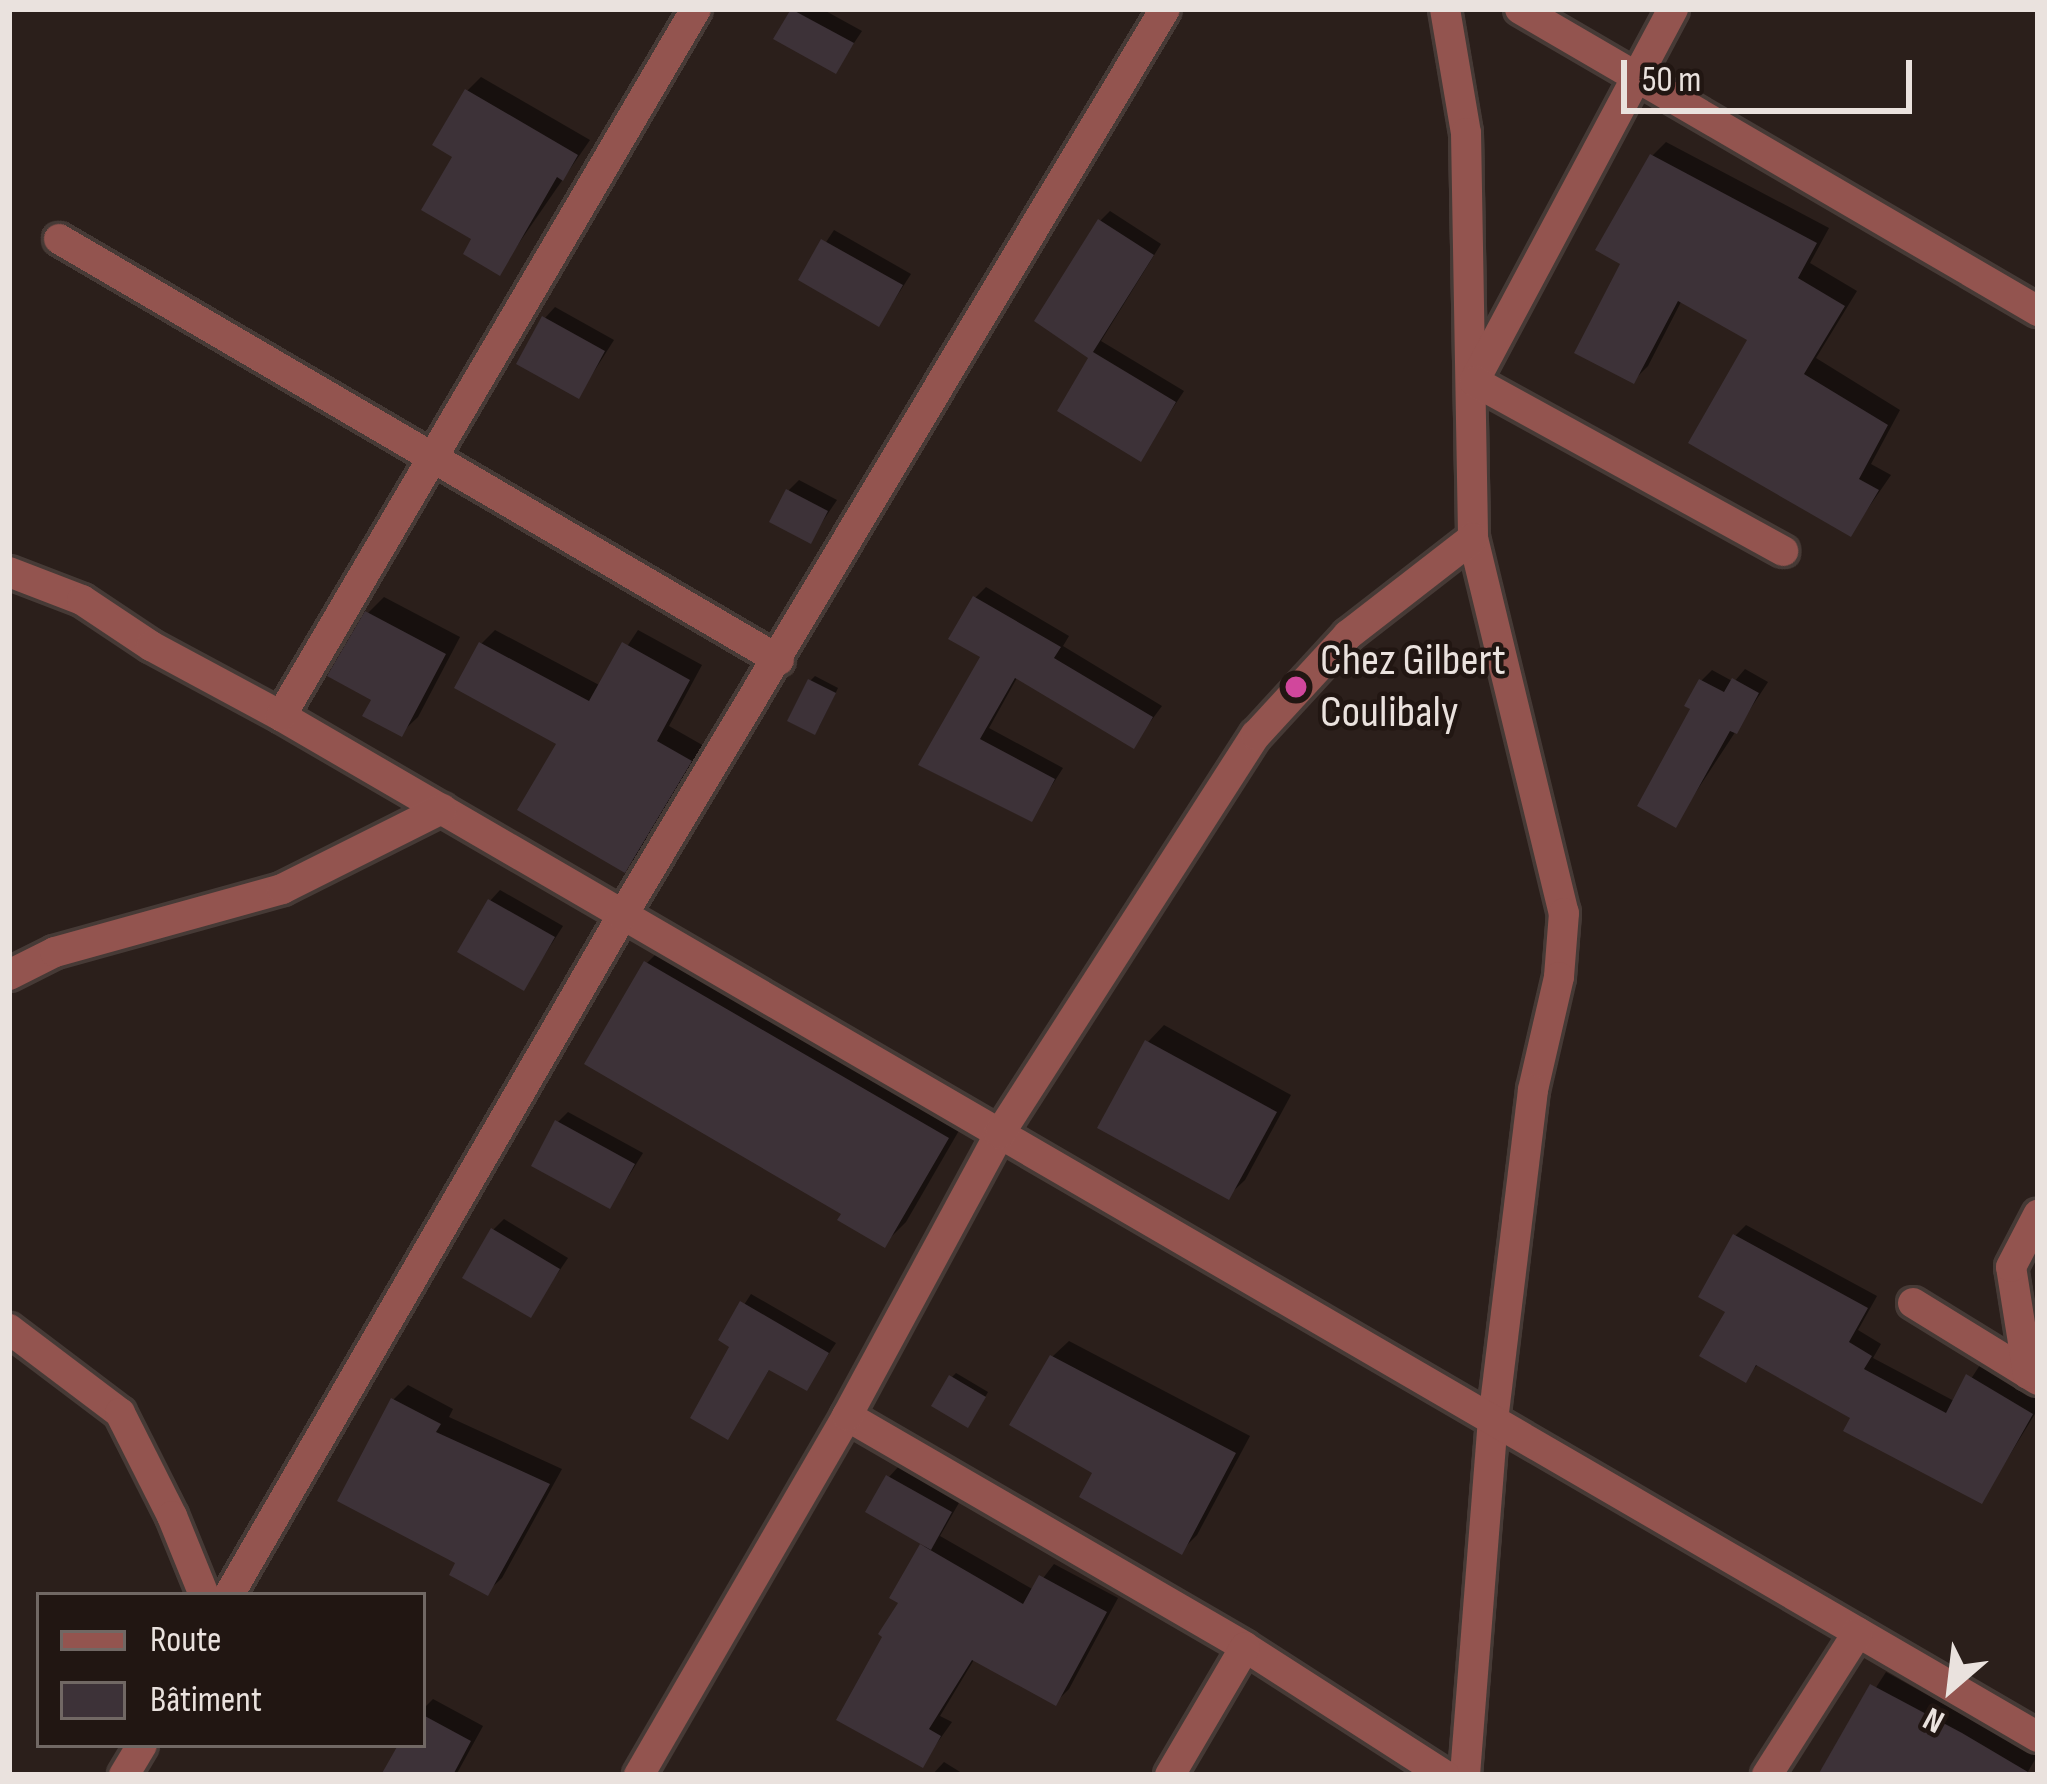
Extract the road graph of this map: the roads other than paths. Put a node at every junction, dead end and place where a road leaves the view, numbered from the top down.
1 (696, 9) edge
2 (1166, 9) edge
3 (1445, 9) edge
4 (1520, 9) edge
5 (1673, 9) edge
6 (1634, 75) junction
7 (59, 239) dead end
8 (2038, 311) edge
9 (1474, 380) junction
10 (430, 454) junction
11 (1473, 538) junction
12 (1783, 550) dead end
13 (9, 572) edge
14 (779, 660) junction
15 (280, 716) junction
16 (442, 809) junction
17 (622, 916) junction
18 (9, 976) edge
19 (1000, 1133) junction
20 (2038, 1215) edge
21 (1913, 1303) dead end
22 (9, 1329) edge
23 (2033, 1377) edge
24 (847, 1416) junction
25 (1492, 1419) junction
26 (203, 1592) edge
27 (231, 1592) edge
28 (1858, 1632) junction
29 (1245, 1647) junction
30 (2038, 1737) edge
31 (140, 1748) edge
32 (124, 1775) edge
33 (639, 1775) edge
34 (1171, 1775) edge
35 (1444, 1775) edge
36 (1465, 1775) edge
37 (1767, 1775) edge

1 - 10 street
2 - 14 street
3 - 9 street
4 - 6 street
5 - 6 street
6 - 8 street
6 - 9 street
7 - 10 street
9 - 11 street
9 - 12 street
10 - 14 street
10 - 15 street
11 - 19 street
11 - 25 street
13 - 15 street
14 - 17 street
15 - 16 street
16 - 17 street
16 - 18 street
17 - 19 street
17 - 27 street
19 - 24 street
19 - 25 street
20 - 23 street
21 - 23 street
22 - 26 street
24 - 29 street
24 - 33 street
25 - 28 street
25 - 36 street
28 - 30 street
28 - 37 street
29 - 34 street
29 - 35 street
31 - 32 street

